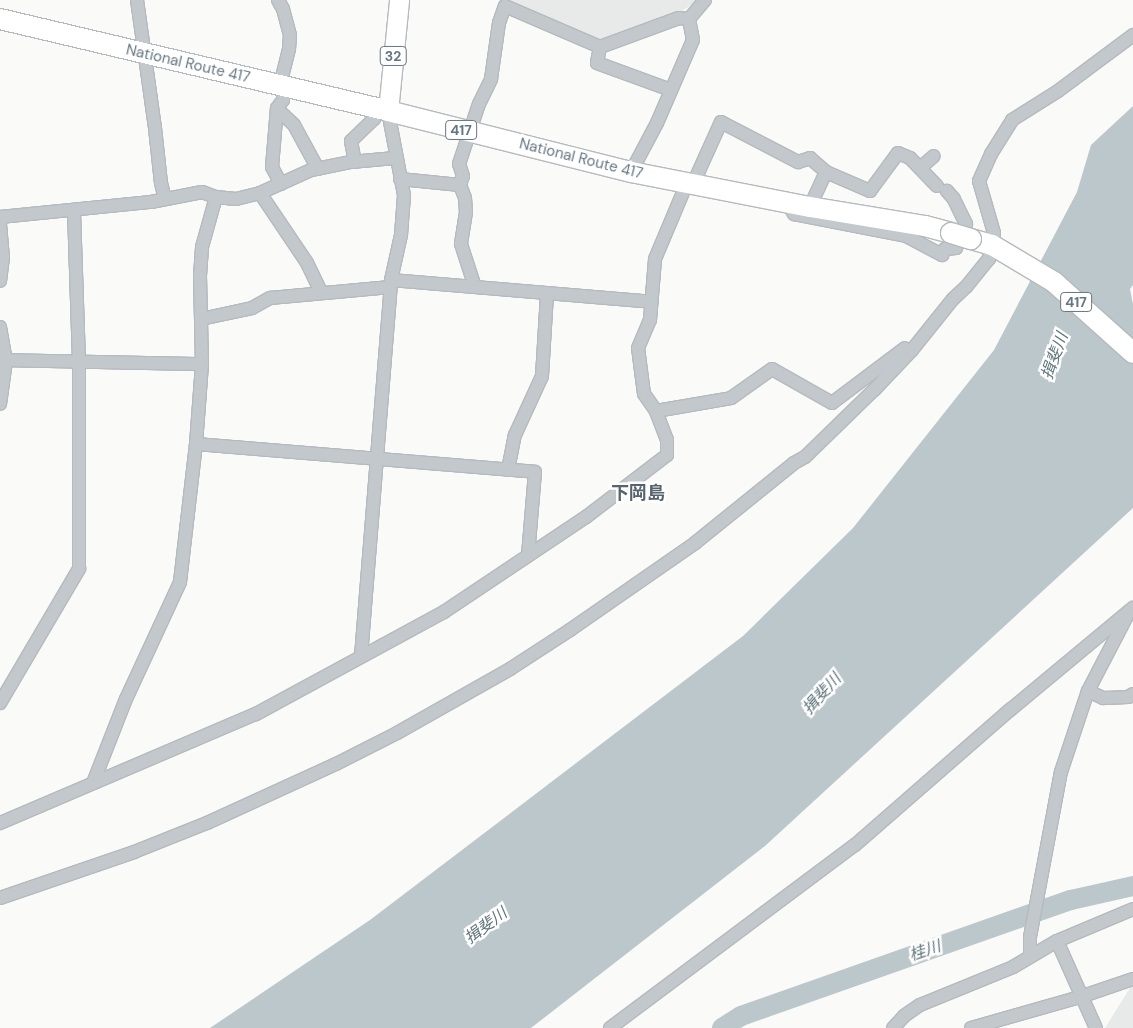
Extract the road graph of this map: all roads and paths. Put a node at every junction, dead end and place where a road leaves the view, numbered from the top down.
1 (137, 0) edge
2 (278, 0) edge
3 (399, 0) edge
4 (705, 0) edge
5 (0, 19) edge
6 (689, 19) junction
7 (1133, 35) edge
8 (600, 47) junction
9 (145, 55) junction
10 (282, 87) junction
11 (671, 90) junction
12 (277, 109) junction
13 (383, 110) junction
14 (469, 132) junction
15 (934, 156) dead end
16 (395, 158) junction
17 (356, 162) junction
18 (920, 168) junction
19 (318, 169) junction
20 (631, 172) junction
21 (826, 172) junction
22 (400, 179) junction
23 (281, 184) junction
24 (690, 184) junction
25 (460, 186) junction
26 (260, 193) junction
27 (216, 197) junction
28 (165, 199) junction
29 (787, 202) junction
30 (810, 207) junction
31 (74, 210) junction
32 (0, 217) edge
33 (0, 224) edge
34 (992, 245) junction
35 (0, 281) edge
36 (391, 284) junction
37 (475, 287) junction
38 (321, 292) junction
39 (548, 294) junction
40 (651, 302) junction
41 (201, 319) junction
42 (0, 327) edge
43 (925, 332) junction
44 (1133, 353) edge
45 (5, 360) junction
46 (80, 362) junction
47 (202, 364) junction
48 (0, 404) edge
49 (656, 411) junction
50 (196, 444) junction
51 (377, 458) junction
52 (508, 470) junction
53 (528, 556) junction
54 (1132, 610) edge
55 (361, 656) junction
56 (1088, 691) junction
57 (1133, 694) edge
58 (0, 703) edge
59 (93, 783) junction
60 (0, 823) edge
61 (0, 898) edge
62 (1133, 909) edge
63 (1057, 941) junction
64 (1030, 956) junction
65 (1133, 979) edge
66 (1083, 996) junction
67 (610, 1028) edge
68 (893, 1028) edge
69 (971, 1028) edge
70 (1096, 1028) edge

1 - 9 street
2 - 10 street
3 - 13 main road, 32
4 - 6 street
5 - 9 highway, National Route 417 / 417
6 - 8 street
6 - 11 street
7 - 34 street
8 - 11 street
8 - 14 street
9 - 10 highway, National Route 417 / 417
9 - 28 street
10 - 12 street
10 - 13 highway, National Route 417 / 417
11 - 20 street
12 - 19 street
12 - 23 street
13 - 14 highway, National Route 417 / 417
13 - 16 street
13 - 17 street
14 - 20 highway, National Route 417 / 417
14 - 25 street
15 - 18 street
16 - 17 street
16 - 22 street
17 - 19 street
18 - 21 street
18 - 29 street
19 - 23 street
20 - 24 highway, National Route 417 / 417
21 - 24 street
21 - 30 street
22 - 25 street
22 - 36 street
23 - 26 street
24 - 29 highway, National Route 417 / 417
24 - 40 street
25 - 37 street
26 - 27 street
26 - 38 street
27 - 28 street
27 - 41 street
28 - 31 street
29 - 30 highway, National Route 417 / 417
30 - 34 highway, National Route 417 / 417, bridge
31 - 32 street
31 - 46 street
33 - 35 street
34 - 43 street
34 - 44 highway, National Route 417 / 417
36 - 37 street
36 - 38 street
36 - 51 street
37 - 39 street
38 - 41 street
39 - 40 street
39 - 52 street
40 - 49 street
41 - 47 street
42 - 45 street
43 - 49 street
43 - 61 street
45 - 46 street
45 - 48 street
46 - 47 street
46 - 58 street
47 - 50 street
49 - 53 street
50 - 51 street
50 - 59 street
51 - 52 street
51 - 55 street
52 - 53 street
53 - 55 street
54 - 56 street
54 - 67 street
55 - 59 street
56 - 57 street
56 - 64 street
59 - 60 street
62 - 63 street
63 - 64 street
63 - 66 street
64 - 68 street
65 - 66 street
66 - 69 street
66 - 70 street

